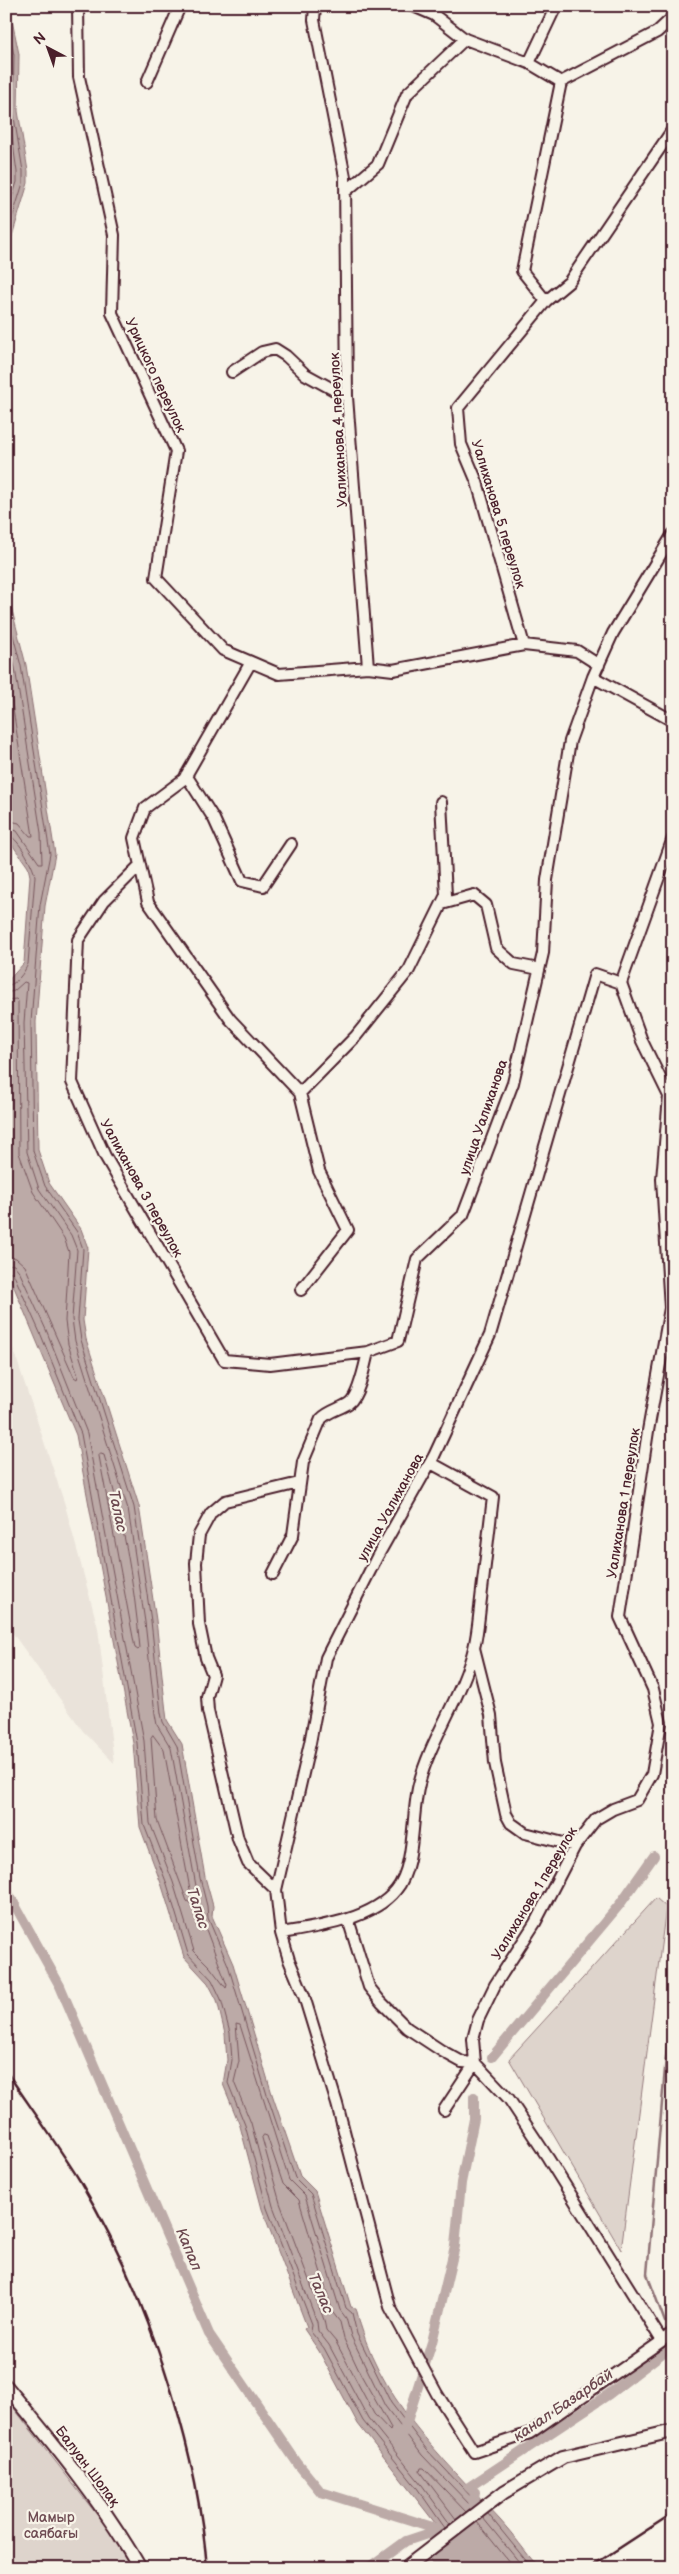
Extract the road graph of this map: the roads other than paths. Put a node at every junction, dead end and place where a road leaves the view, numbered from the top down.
1 (78, 6) edge
2 (180, 6) edge
3 (316, 6) edge
4 (412, 6) edge
5 (556, 6) edge
6 (673, 10) edge
7 (436, 11) edge
8 (465, 39) junction
9 (529, 63) junction
10 (147, 82) dead end
11 (561, 82) junction
12 (673, 129) edge
13 (345, 192) junction
14 (546, 301) junction
15 (232, 372) dead end
16 (347, 396) junction
17 (673, 534) edge
18 (524, 645) junction
19 (251, 662) junction
20 (599, 665) junction
21 (368, 667) junction
22 (593, 677) junction
23 (673, 721) edge
24 (186, 775) junction
25 (441, 802) dead end
26 (673, 838) edge
27 (291, 844) dead end
28 (140, 865) junction
29 (442, 904) junction
30 (539, 969) junction
31 (621, 983) junction
32 (300, 1093) junction
33 (301, 1290) dead end
34 (368, 1352) junction
35 (431, 1463) junction
36 (299, 1483) junction
37 (273, 1574) dead end
38 (474, 1648) junction
39 (575, 1846) junction
40 (276, 1890) junction
41 (348, 1918) junction
42 (281, 1932) junction
43 (475, 2062) junction
44 (444, 2110) dead end
45 (673, 2332) edge
46 (662, 2341) junction
47 (6, 2386) edge
48 (673, 2431) edge
49 (140, 2568) edge
50 (406, 2568) edge

1 - 19 street, Урицкого переулок
2 - 10 street
3 - 13 street, Уалиханова 4 переулок
4 - 7 street
5 - 9 street
6 - 11 street
7 - 8 street
8 - 9 street
8 - 13 street
9 - 11 street
11 - 14 street
12 - 14 street, Уалиханова 5 переулок
13 - 16 street, Уалиханова 4 переулок
14 - 18 street, Уалиханова 5 переулок
15 - 16 street
16 - 21 street, Уалиханова 4 переулок
17 - 20 street, улица Уалиханова
18 - 20 street
18 - 21 street
19 - 21 street
19 - 24 street
20 - 22 street, улица Уалиханова
22 - 23 street
22 - 30 street, улица Уалиханова
24 - 27 street
24 - 28 street
25 - 29 street
26 - 31 street
28 - 32 street
28 - 34 street, Уалиханова 3 переулок
29 - 30 street
29 - 32 street
30 - 34 street, улица Уалиханова
31 - 35 street, улица Уалиханова
31 - 39 street, Уалиханова 1 переулок
32 - 33 street
34 - 36 street
35 - 38 street
35 - 40 street, улица Уалиханова
36 - 37 street
36 - 40 street
38 - 39 street
38 - 41 street
39 - 43 street, Уалиханова 1 переулок
40 - 42 street, улица Уалиханова
41 - 42 street
41 - 43 street
42 - 46 street, улица Уалиханова
43 - 44 street
43 - 46 street
45 - 46 street
47 - 49 main road, Балуан Шолақ
48 - 50 main road

